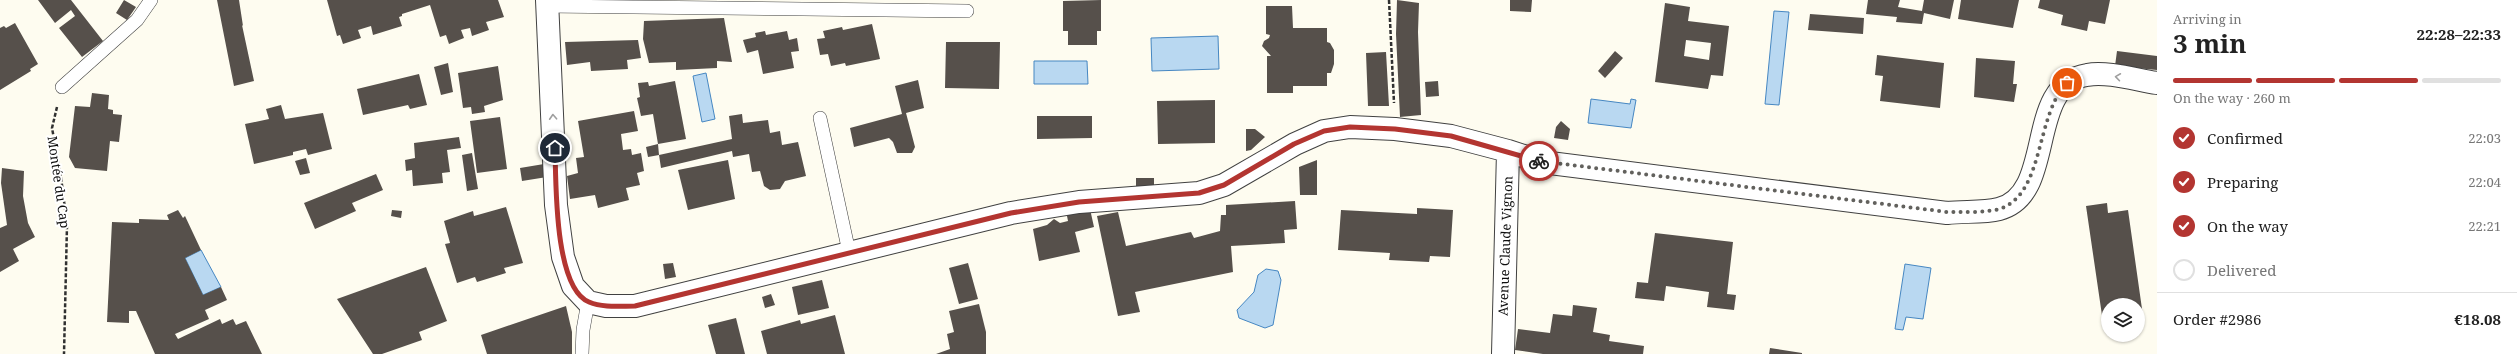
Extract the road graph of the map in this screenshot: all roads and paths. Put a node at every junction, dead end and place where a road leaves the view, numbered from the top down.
1 (151, 0) edge
2 (1389, 0) edge
3 (547, 3) edge
4 (967, 11) dead end
5 (2157, 82) edge
6 (62, 87) joint
7 (820, 118) dead end
8 (1395, 129) junction
9 (1508, 151) junction
10 (849, 252) junction
11 (588, 302) junction
12 (64, 354) edge
13 (582, 354) edge
14 (1502, 354) edge

1 - 6 lane
2 - 8 path
3 - 4 lane
11 -> 3 street
5 -> 9 street
6 - 12 path, Montée du Cap
7 - 10 lane
8 - 9 street
8 - 10 street
9 - 14 street, Avenue Claude Vignon
10 - 11 street
11 - 13 lane

